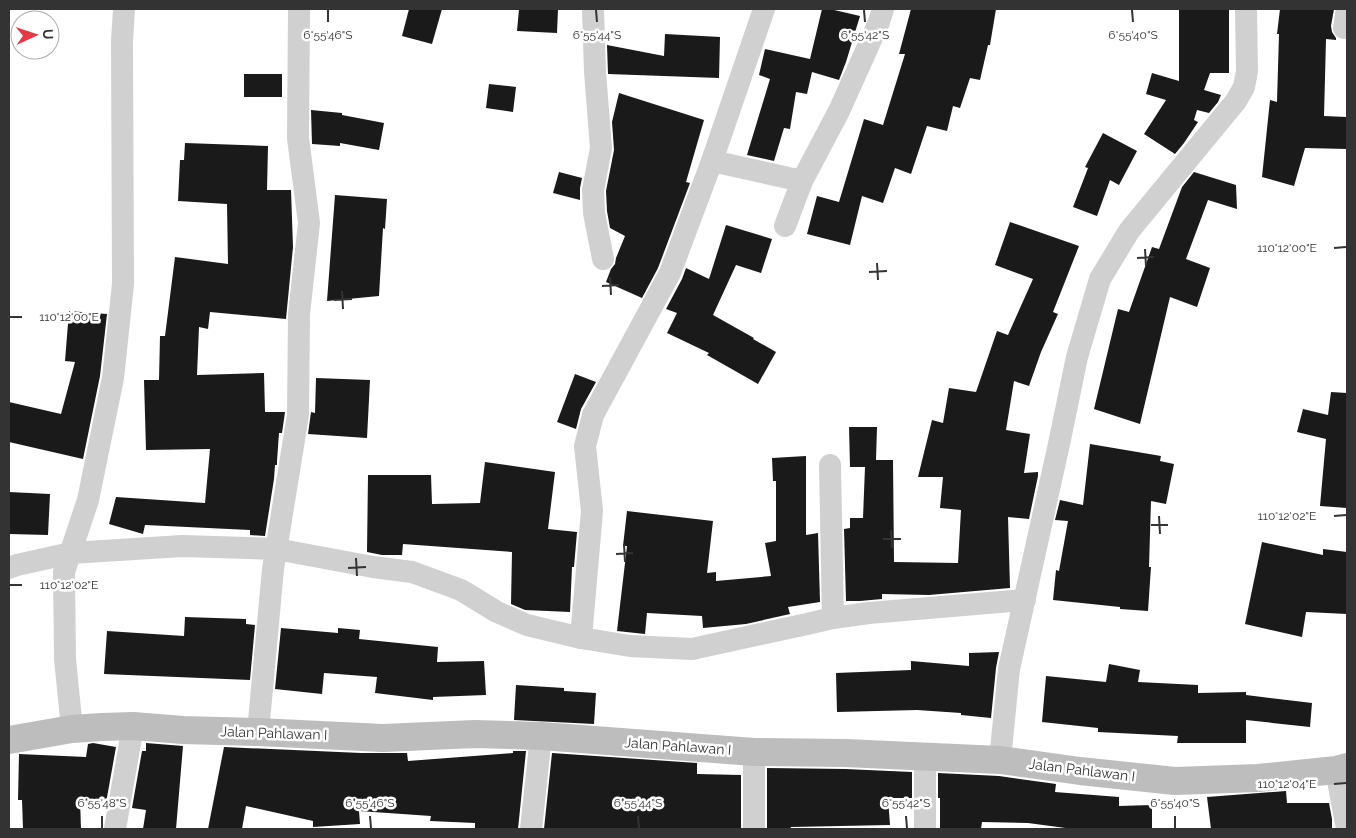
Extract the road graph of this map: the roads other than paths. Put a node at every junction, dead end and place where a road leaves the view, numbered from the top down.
1 (124, 9) edge
2 (299, 9) edge
3 (593, 9) edge
4 (764, 9) edge
5 (883, 9) edge
6 (1246, 9) edge
7 (712, 161) junction
8 (802, 181) junction
9 (785, 226) dead end
10 (603, 259) dead end
11 (830, 465) dead end
12 (274, 559) junction
13 (68, 562) junction
14 (9, 568) edge
15 (1024, 604) junction
16 (833, 618) junction
17 (581, 638) junction
18 (133, 726) junction
19 (72, 729) junction
20 (258, 732) junction
21 (541, 736) junction
22 (9, 740) edge
23 (754, 752) junction
24 (925, 756) junction
25 (1000, 760) junction
26 (1341, 769) edge
27 (115, 829) edge
28 (530, 829) edge
29 (754, 829) edge
30 (925, 829) edge
31 (1347, 829) edge

1 - 13 street
2 - 12 street
3 - 10 street
4 - 7 street
5 - 8 street
6 - 15 street
7 - 8 street
7 - 17 street
8 - 9 street
11 - 16 street
12 - 13 street
12 - 17 street
12 - 20 street
13 - 14 street
13 - 19 street
15 - 16 street
15 - 25 street
16 - 17 street
18 - 19 main road, Jalan Pahlawan I
18 - 20 main road, Jalan Pahlawan I
18 - 27 street
19 - 22 main road, Jalan Pahlawan I
20 - 21 main road, Jalan Pahlawan I
21 - 23 main road, Jalan Pahlawan I
21 - 28 street
23 - 24 main road, Jalan Pahlawan I
23 - 29 street
24 - 25 main road, Jalan Pahlawan I
24 - 30 street
25 - 26 main road, Jalan Pahlawan I
26 - 31 street

